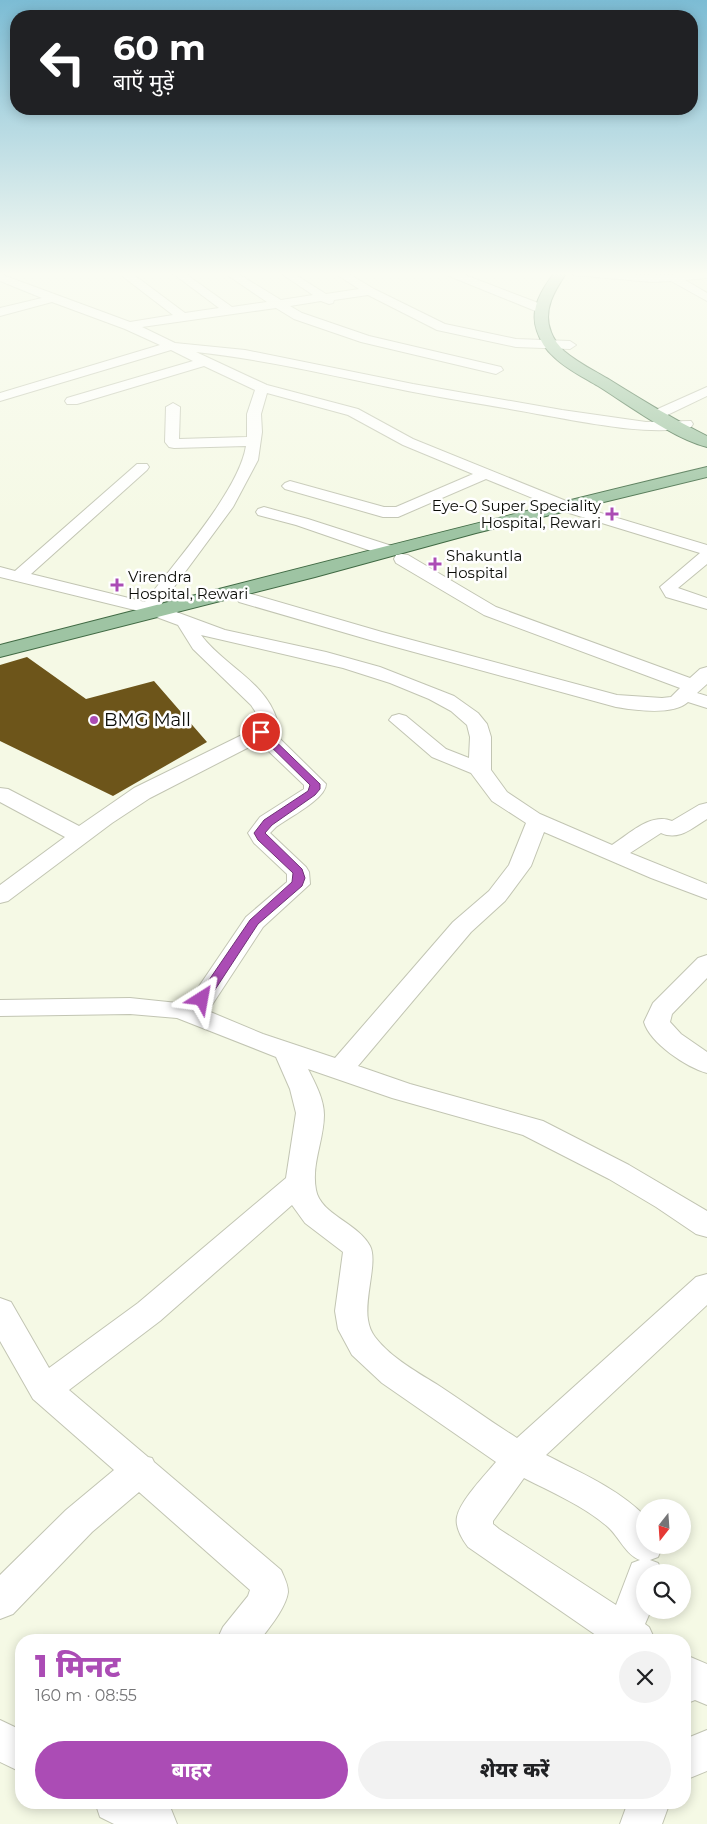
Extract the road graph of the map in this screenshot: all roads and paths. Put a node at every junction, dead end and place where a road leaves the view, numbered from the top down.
1 (101, 357) edge
2 (134, 357) edge
3 (193, 357) edge
4 (260, 357) edge
5 (440, 357) edge
6 (565, 357) edge
7 (582, 357) edge
8 (203, 362) junction
9 (65, 368) junction
10 (496, 370) dead end
11 (78, 374) junction
12 (375, 381) junction
13 (0, 388) edge
14 (262, 388) junction
15 (707, 391) edge
16 (0, 397) edge
17 (72, 401) dead end
18 (317, 403) junction
19 (173, 407) dead end
20 (661, 413) junction
21 (680, 425) junction
22 (707, 435) edge
23 (254, 441) junction
24 (707, 442) edge
25 (142, 467) dead end
26 (707, 472) edge
27 (486, 474) junction
28 (707, 480) edge
29 (290, 486) dead end
30 (569, 508) junction
31 (264, 512) dead end
32 (707, 550) edge
33 (396, 555) junction
34 (707, 556) edge
35 (0, 572) edge
36 (18, 577) junction
37 (245, 598) junction
38 (707, 604) edge
39 (165, 614) junction
40 (0, 651) edge
41 (0, 659) edge
42 (707, 673) edge
43 (689, 690) junction
44 (707, 702) edge
45 (399, 720) dead end
46 (261, 732) junction
47 (480, 769) junction
48 (0, 794) edge
49 (707, 810) edge
50 (538, 820) junction
51 (81, 836) junction
52 (613, 854) junction
53 (707, 892) edge
54 (0, 896) edge
55 (707, 963) edge
56 (0, 1008) edge
57 (193, 1014) junction
58 (287, 1051) junction
59 (707, 1064) edge
60 (340, 1070) junction
61 (300, 1182) junction
62 (707, 1226) edge
63 (707, 1286) edge
64 (0, 1311) edge
65 (45, 1389) junction
66 (519, 1458) junction
67 (140, 1469) junction
68 (636, 1529) edge
69 (0, 1602) edge
70 (636, 1610) edge
71 (241, 1634) edge
72 (628, 1634) edge
73 (629, 1634) edge
74 (0, 1740) edge
75 (15, 1749) edge
76 (707, 1750) edge
77 (691, 1757) edge
78 (127, 1809) edge
79 (646, 1809) edge
80 (156, 1824) edge
81 (641, 1824) edge

1 - 9 street
2 - 11 street
3 - 8 street
4 - 12 street
5 - 10 street
6 - 20 main road
7 - 20 main road
8 - 14 street
8 - 17 street
9 - 11 street
9 - 13 street
11 - 16 street
12 - 18 street
12 - 21 street
14 - 18 street
14 - 23 street
15 - 20 street
18 - 27 street
19 - 23 street
20 - 21 main road
21 - 22 main road
21 - 24 main road
23 - 39 street
25 - 36 street
26 - 30 main road
27 - 29 street
27 - 30 street
28 - 30 main road
30 - 32 street
30 - 33 main road
31 - 33 street
33 - 37 main road
33 - 39 main road
33 - 43 street
34 - 38 street
35 - 36 street
36 - 39 street
37 - 39 main road
37 - 43 street
39 - 40 main road
39 - 41 main road
39 - 46 street
39 - 47 street
42 - 43 street
43 - 44 street
45 - 47 street
46 - 51 street
46 - 57 street
47 - 50 street
48 - 51 street
49 - 52 street
50 - 52 street
50 - 60 street
51 - 54 street
52 - 53 street
55 - 59 street
56 - 57 street
57 - 58 street
58 - 60 street
58 - 61 street
60 - 62 street
61 - 65 street
61 - 66 street
63 - 66 street
64 - 65 street
65 - 67 street
66 - 68 street
66 - 72 street
67 - 69 street
67 - 71 street
70 - 73 street
74 - 75 street
76 - 77 street
78 - 80 street
79 - 81 street

